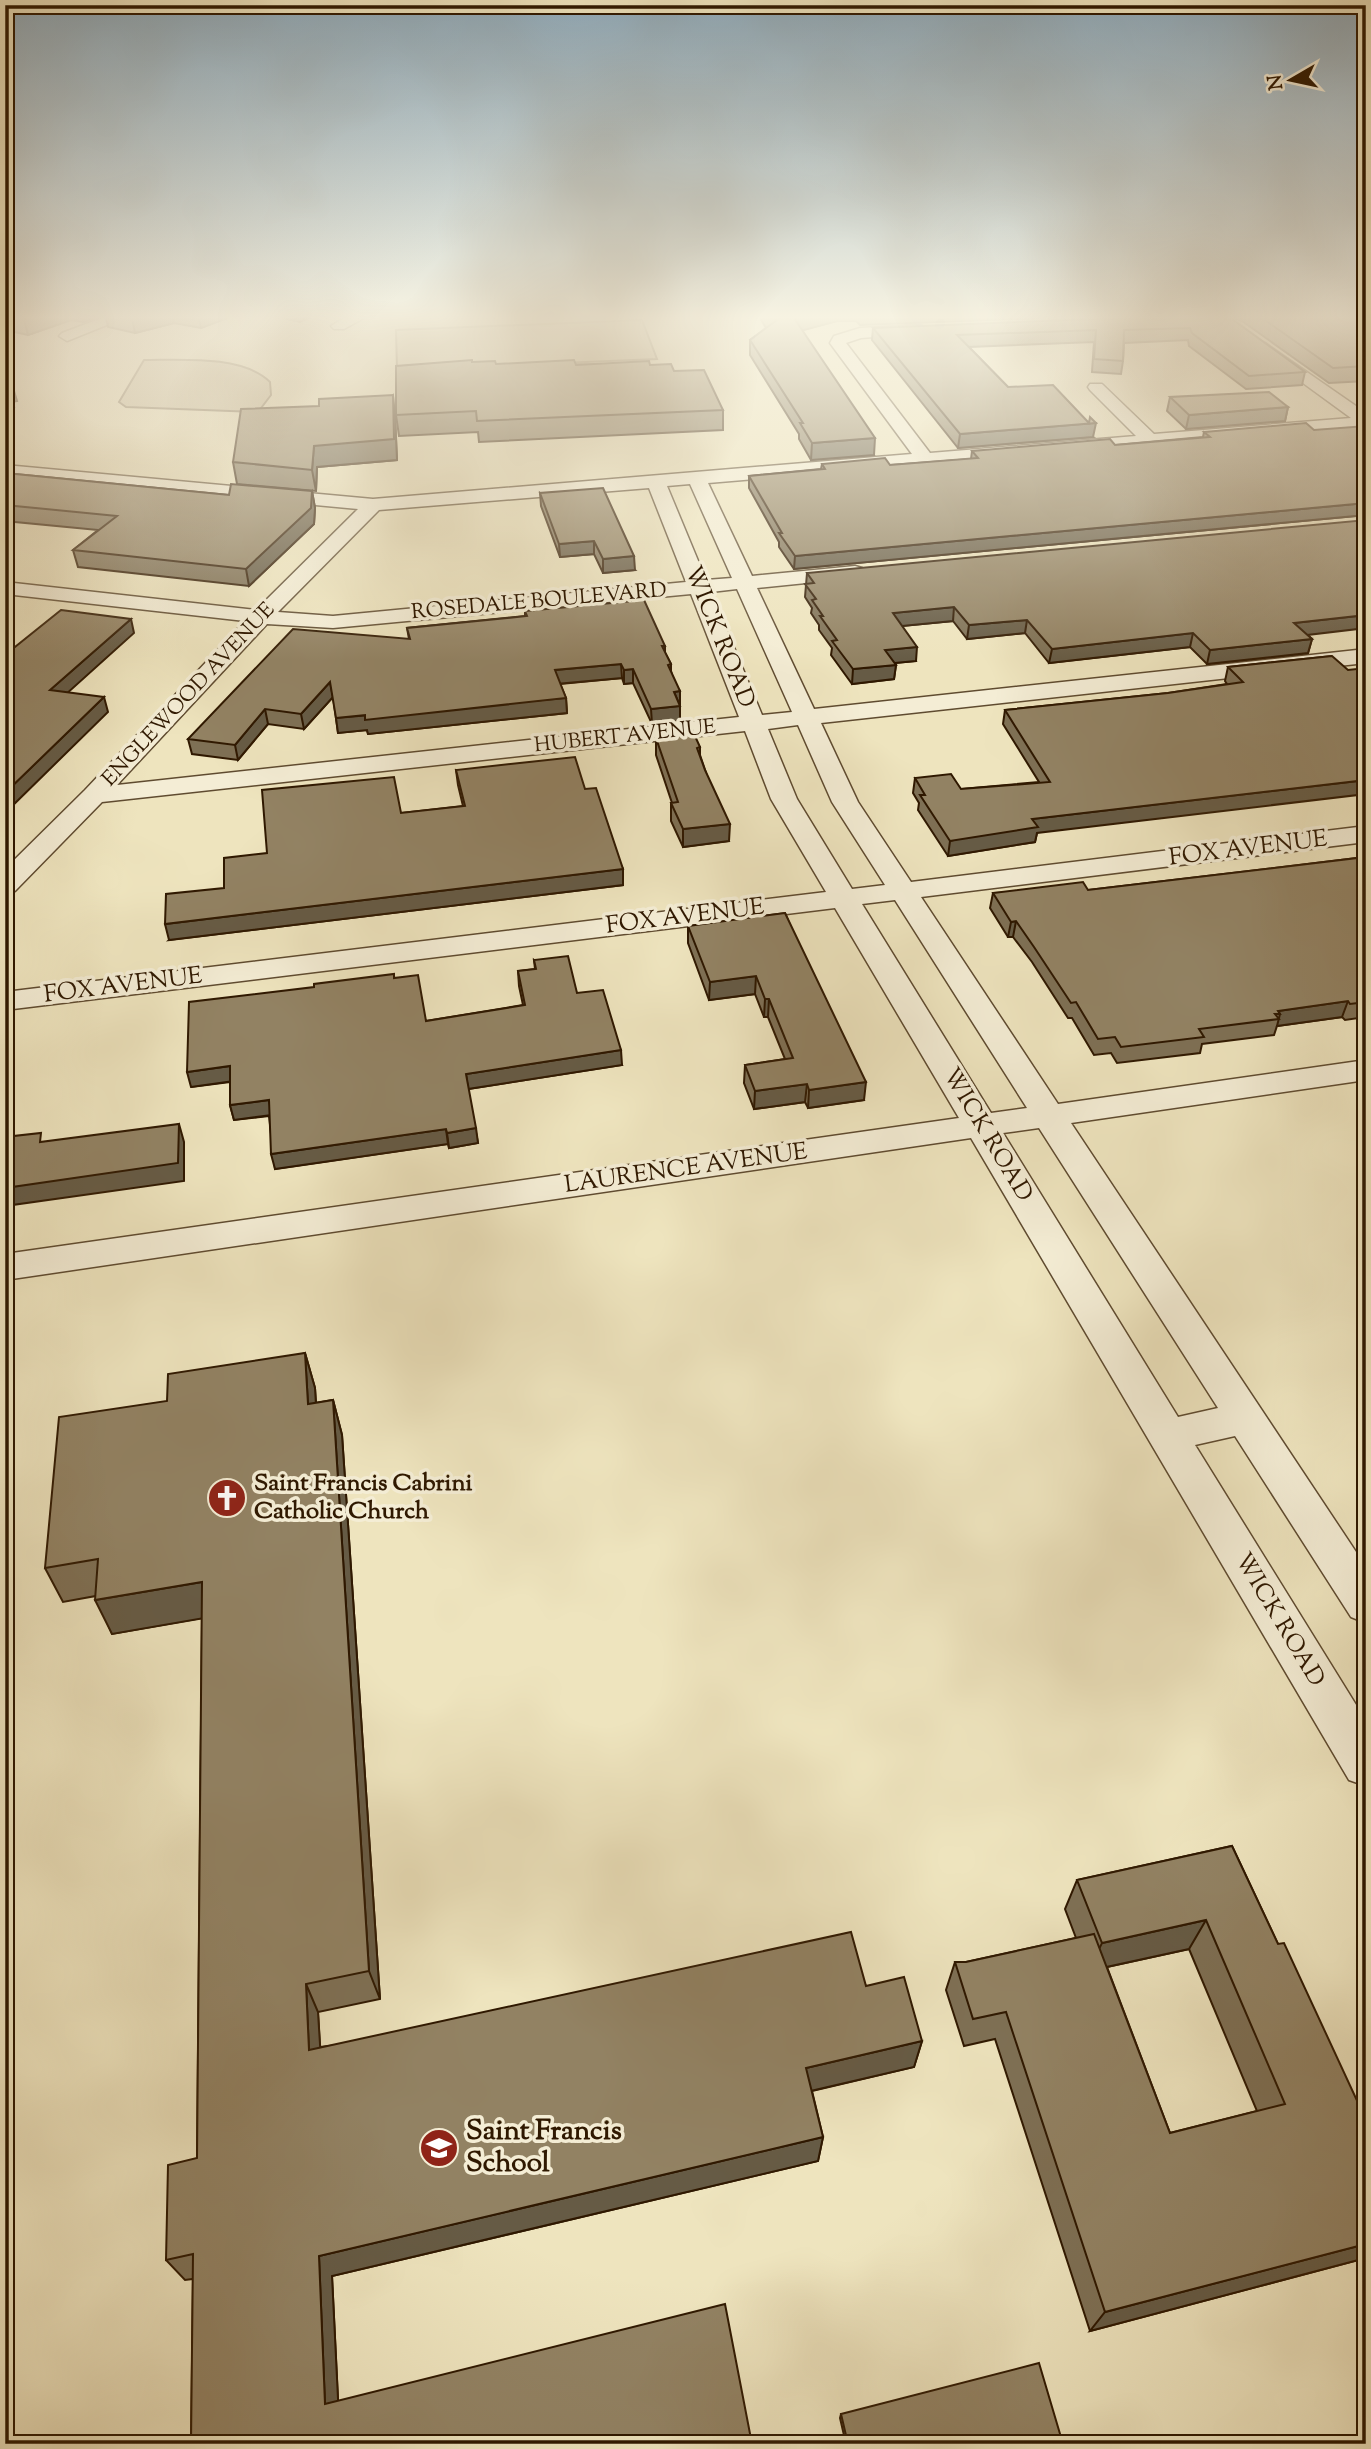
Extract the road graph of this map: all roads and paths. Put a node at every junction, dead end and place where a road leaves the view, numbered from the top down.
1 (905, 432) edge
2 (1142, 432) edge
3 (1238, 432) edge
4 (1150, 440) junction
5 (925, 459) junction
6 (5, 470) edge
7 (697, 478) junction
8 (656, 482) junction
9 (373, 505) junction
10 (881, 570) edge
11 (744, 583) junction
12 (698, 587) junction
13 (5, 588) edge
14 (262, 617) junction
15 (1366, 656) edge
16 (806, 717) junction
17 (754, 723) junction
18 (94, 795) junction
19 (1366, 834) edge
20 (5, 885) edge
21 (902, 891) junction
22 (842, 898) junction
23 (5, 1001) edge
24 (1366, 1070) edge
25 (1049, 1116) junction
26 (982, 1126) junction
27 (5, 1267) edge
28 (1245, 1419) junction
29 (1168, 1436) junction
30 (1366, 1604) edge
31 (1366, 1764) edge

1 - 5 street
2 - 4 street
3 - 4 street
4 - 5 street
5 - 7 street
6 - 9 street
7 - 8 street
7 - 11 street, WICK ROAD
8 - 9 street
8 - 12 street, WICK ROAD
9 - 14 street, ENGLEWOOD AVENUE
10 - 11 street, ROSEDALE BOULEVARD
11 - 12 street, ROSEDALE BOULEVARD
11 - 16 street, WICK ROAD
12 - 14 street, ROSEDALE BOULEVARD
12 - 17 street, WICK ROAD
13 - 14 street, ROSEDALE BOULEVARD
14 - 18 street, ENGLEWOOD AVENUE
15 - 16 street, HUBERT AVENUE
16 - 17 street, HUBERT AVENUE
16 - 21 street, WICK ROAD
17 - 18 street, HUBERT AVENUE
17 - 22 street, WICK ROAD
18 - 20 street, ENGLEWOOD AVENUE
19 - 21 street, FOX AVENUE
21 - 22 street, FOX AVENUE
21 - 25 street, WICK ROAD
22 - 23 street, FOX AVENUE
22 - 26 street, WICK ROAD
24 - 25 street, LAURENCE AVENUE
25 - 26 street, LAURENCE AVENUE
25 - 28 street, WICK ROAD
26 - 27 street, LAURENCE AVENUE
26 - 29 street, WICK ROAD
28 - 29 street
28 - 30 street, WICK ROAD
29 - 31 street, WICK ROAD

